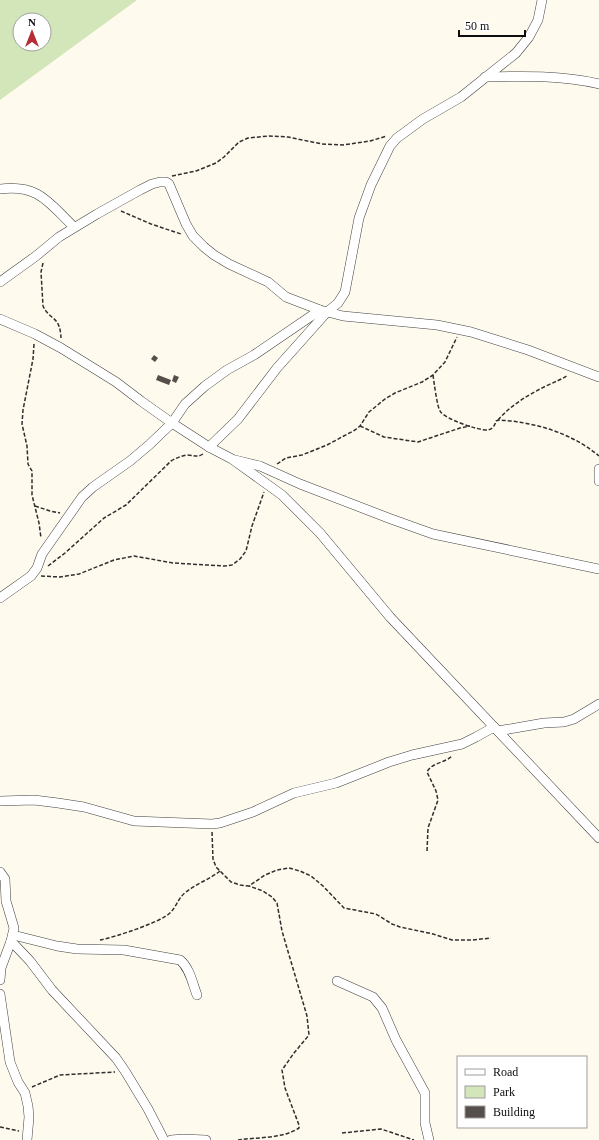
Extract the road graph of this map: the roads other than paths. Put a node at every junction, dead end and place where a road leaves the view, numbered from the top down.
1 (542, 0) edge
2 (485, 77) junction
3 (599, 84) edge
4 (0, 189) edge
5 (74, 227) junction
6 (0, 282) edge
7 (324, 311) junction
8 (0, 319) edge
9 (599, 377) edge
10 (172, 423) junction
11 (209, 447) junction
12 (232, 459) junction
13 (599, 470) edge
14 (599, 481) edge
15 (599, 568) edge
16 (0, 598) edge
17 (599, 704) edge
18 (496, 729) junction
19 (0, 801) edge
20 (599, 838) edge
21 (0, 872) edge
22 (12, 938) junction
23 (0, 980) edge
24 (336, 980) dead end
25 (0, 994) edge
26 (197, 996) dead end
27 (28, 1137) edge
28 (164, 1140) edge
29 (171, 1140) edge
30 (206, 1140) edge
31 (429, 1140) edge

1 - 2 street
2 - 3 street
2 - 7 street
4 - 5 street
5 - 6 street
5 - 7 street
7 - 9 street
7 - 10 street
7 - 11 street
8 - 10 street
10 - 11 street
10 - 16 street
11 - 12 street
12 - 15 street
12 - 18 street
13 - 14 street
17 - 18 street
18 - 19 street
18 - 20 street
21 - 22 street
22 - 23 street
22 - 26 street
22 - 28 street
24 - 31 street
25 - 27 street
29 - 30 street

